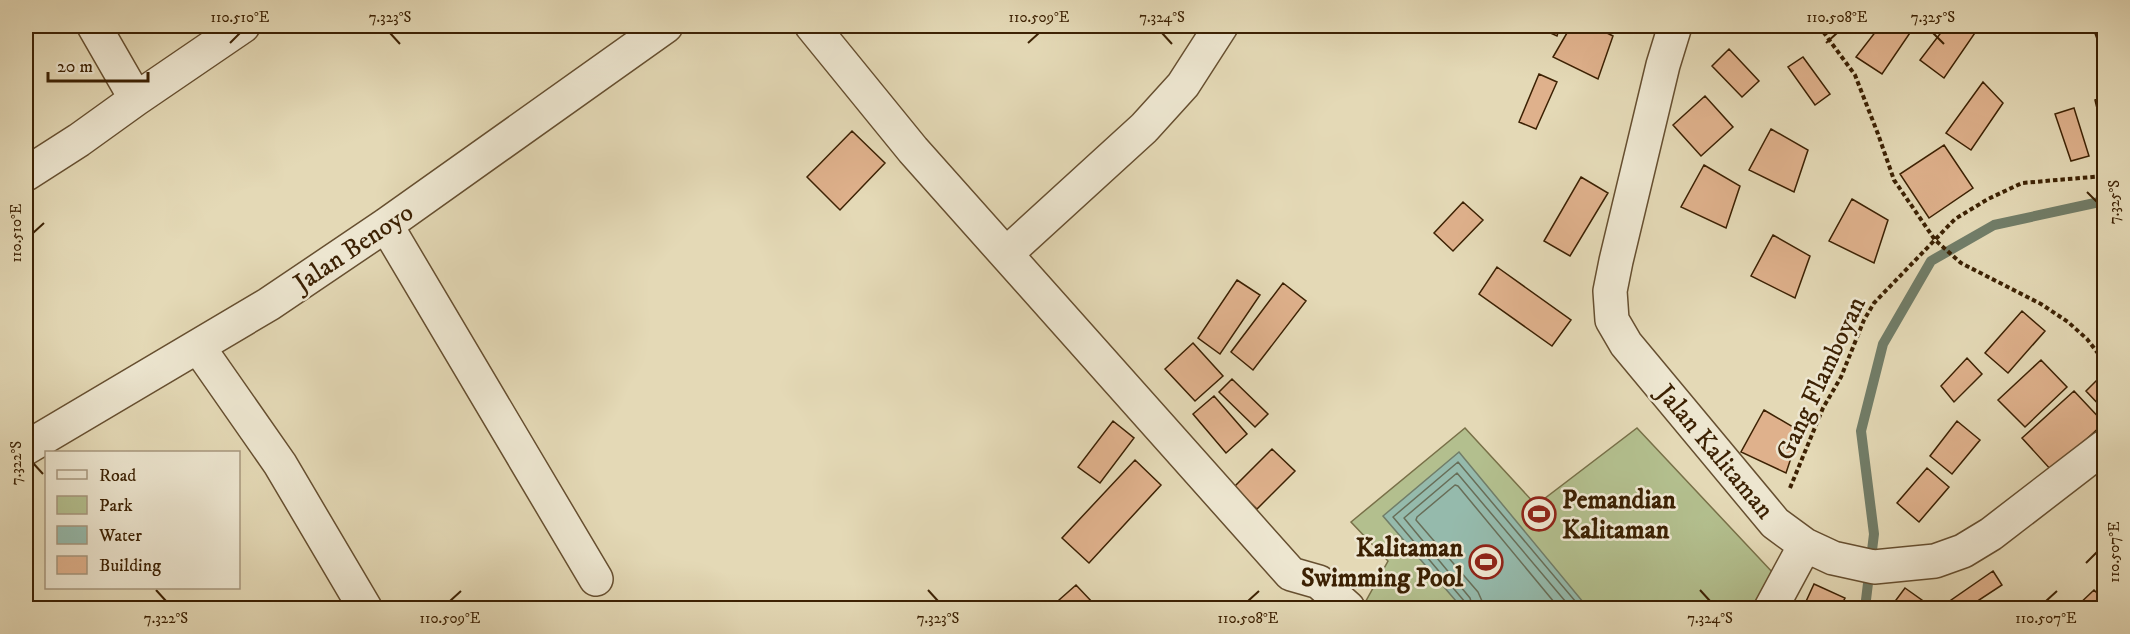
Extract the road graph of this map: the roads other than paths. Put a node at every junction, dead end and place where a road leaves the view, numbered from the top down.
1 (94, 26) edge
2 (243, 26) edge
3 (666, 26) edge
4 (812, 26) edge
5 (1221, 26) edge
6 (1675, 26) edge
7 (136, 99) junction
8 (26, 174) edge
9 (386, 225) junction
10 (1006, 254) junction
11 (199, 348) junction
12 (2104, 447) edge
13 (26, 448) edge
14 (1819, 552) junction
15 (596, 579) dead end
16 (365, 609) edge
17 (1348, 609) edge
18 (1771, 609) edge

1 - 7 street
2 - 7 street
3 - 9 street, Jalan Benoyo
4 - 10 street
5 - 10 street
6 - 14 street, Jalan Kalitaman
7 - 8 street
9 - 11 street, Jalan Benoyo
9 - 15 street
10 - 17 street
11 - 13 street, Jalan Benoyo
11 - 16 street
12 - 14 street, Jalan Kalitaman
14 - 18 street

